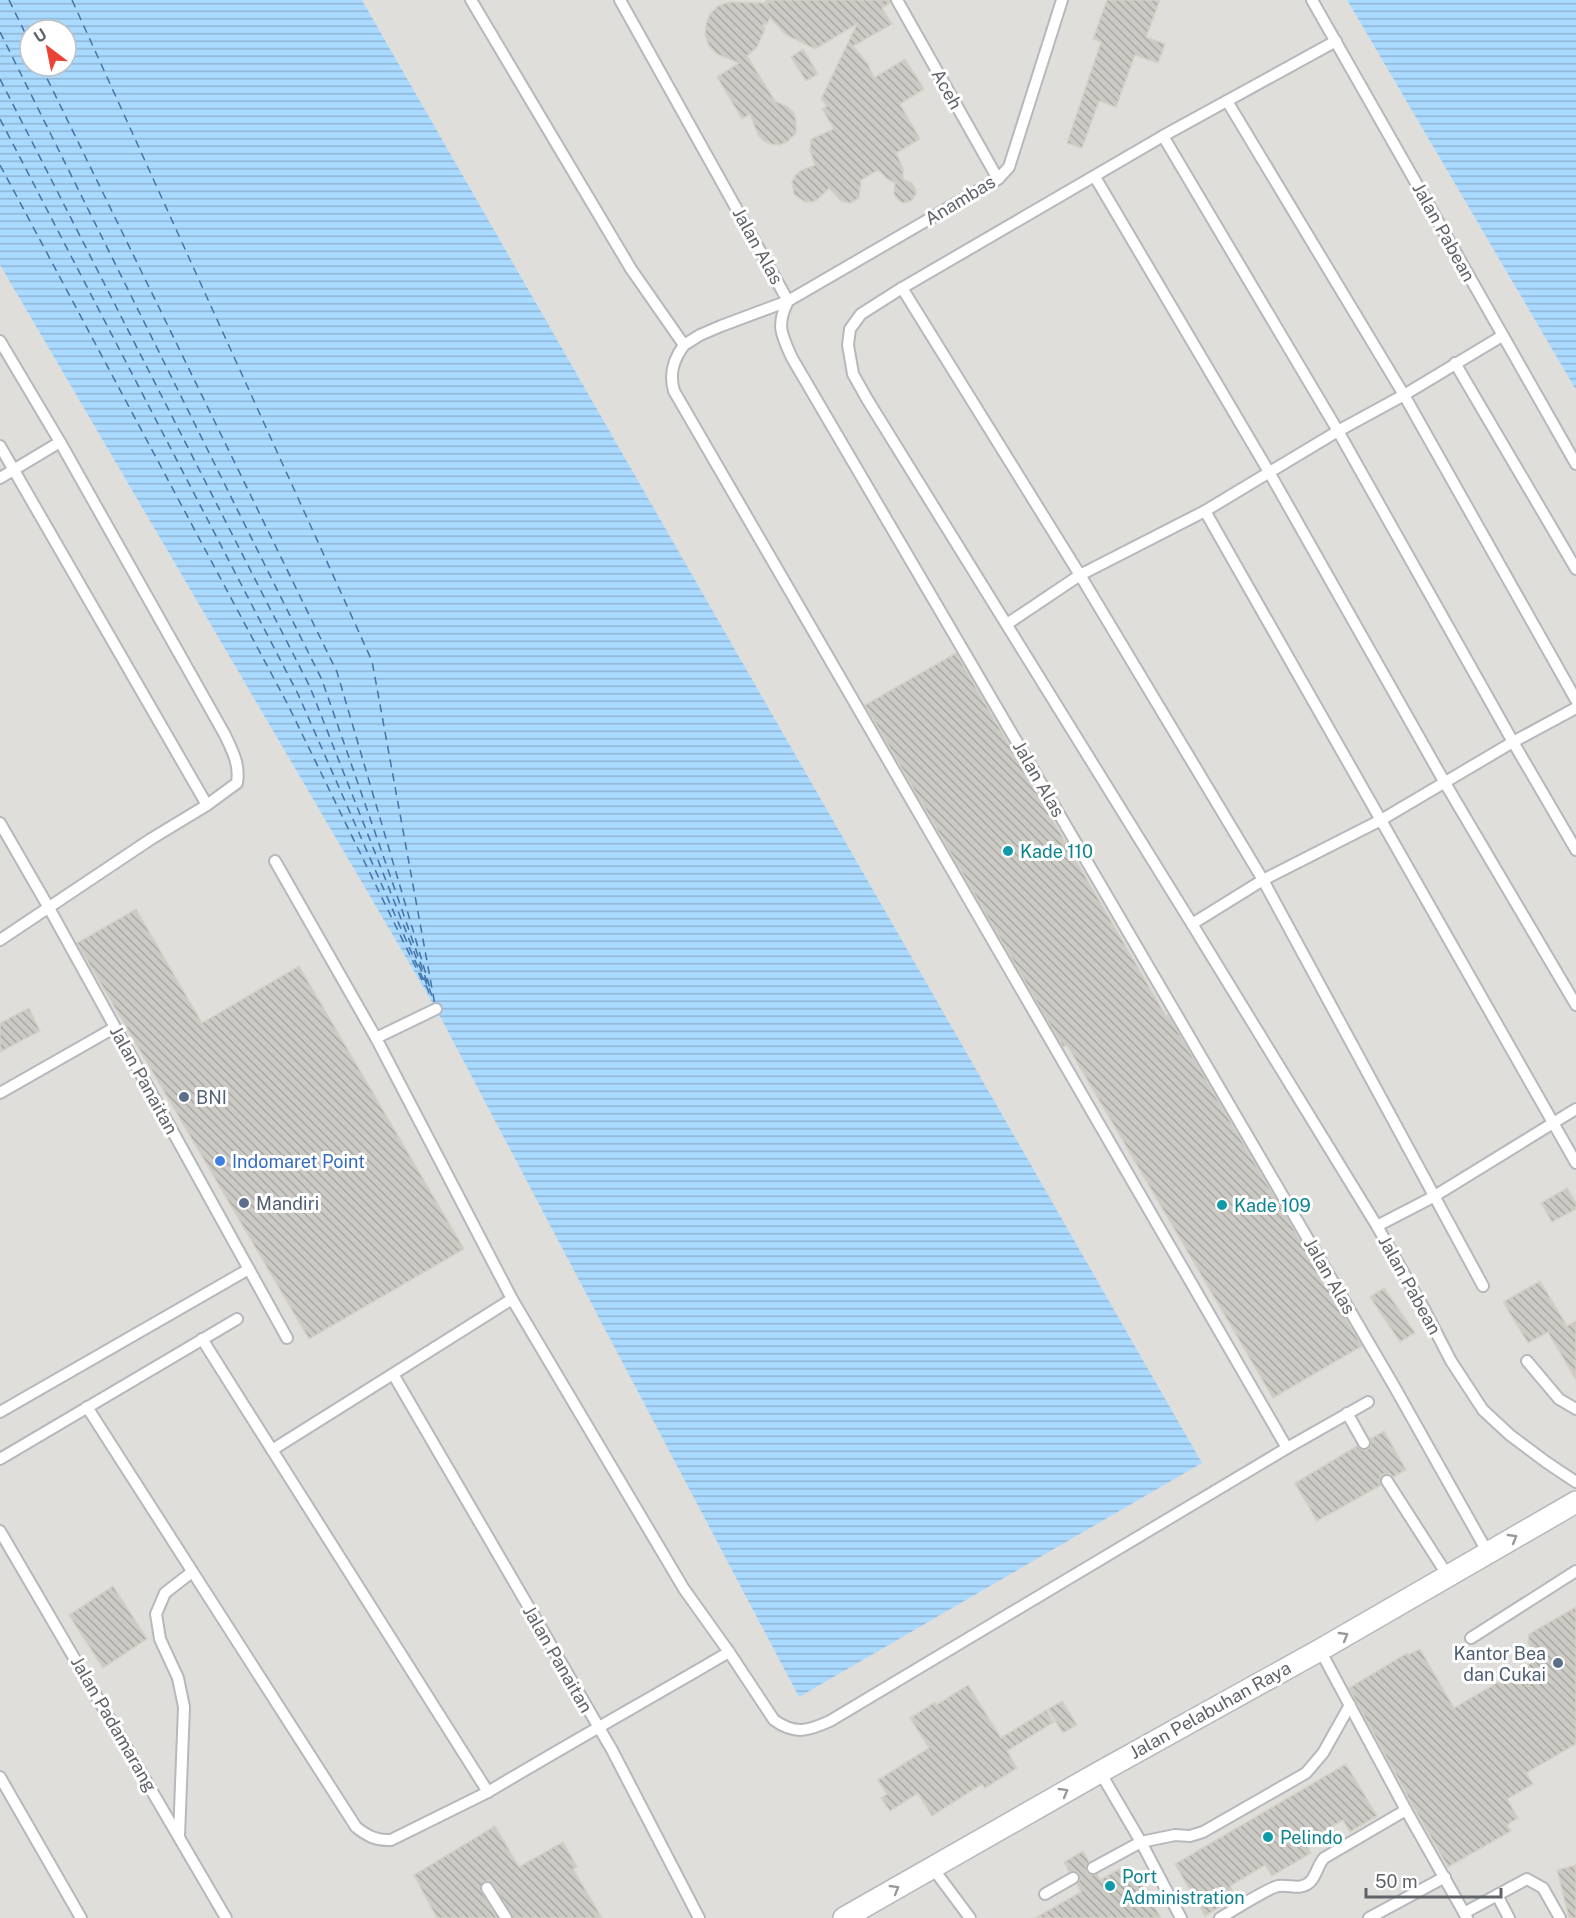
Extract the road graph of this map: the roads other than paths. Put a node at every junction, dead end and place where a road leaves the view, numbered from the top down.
1 (471, 0) edge
2 (620, 0) edge
3 (897, 0) edge
4 (1062, 0) edge
5 (1312, 0) edge
6 (1336, 41) junction
7 (1227, 101) junction
8 (1162, 136) junction
9 (1095, 177) junction
10 (998, 179) junction
11 (902, 288) junction
12 (788, 301) junction
13 (1502, 336) junction
14 (0, 340) edge
15 (684, 345) junction
16 (1455, 363) junction
17 (1404, 395) junction
18 (1338, 431) junction
19 (60, 442) junction
20 (0, 446) edge
21 (1576, 464) edge
22 (14, 470) junction
23 (1269, 472) junction
24 (0, 478) edge
25 (1205, 511) junction
26 (1576, 569) edge
27 (1080, 575) junction
28 (1007, 624) junction
29 (1576, 700) edge
30 (1576, 708) edge
31 (1513, 742) junction
32 (1444, 783) junction
33 (207, 805) junction
34 (1381, 820) junction
35 (0, 823) edge
36 (1576, 850) edge
37 (275, 861) dead end
38 (1263, 880) junction
39 (50, 908) junction
40 (1192, 924) junction
41 (0, 940) edge
42 (1576, 1005) edge
43 (436, 1009) dead end
44 (114, 1028) junction
45 (376, 1038) junction
46 (0, 1093) edge
47 (1576, 1109) edge
48 (1553, 1123) junction
49 (1576, 1163) edge
50 (1434, 1197) junction
51 (1377, 1226) junction
52 (249, 1269) junction
53 (1483, 1286) dead end
54 (513, 1299) junction
55 (237, 1319) dead end
56 (287, 1338) dead end
57 (202, 1339) junction
58 (1527, 1361) dead end
59 (393, 1374) junction
60 (1368, 1402) dead end
61 (87, 1407) junction
62 (1576, 1409) edge
63 (0, 1412) edge
64 (1347, 1413) junction
65 (1364, 1443) dead end
66 (1287, 1448) junction
67 (272, 1450) junction
68 (0, 1459) edge
69 (1387, 1481) dead end
70 (1576, 1482) edge
71 (1576, 1502) edge
72 (0, 1531) edge
73 (1488, 1553) junction
74 (1576, 1571) edge
75 (192, 1572) junction
76 (1448, 1576) junction
77 (1471, 1638) dead end
78 (1320, 1650) junction
79 (729, 1652) junction
80 (1350, 1705) junction
81 (598, 1727) junction
82 (1100, 1772) junction
83 (0, 1777) edge
84 (488, 1792) junction
85 (1406, 1810) junction
86 (179, 1836) junction
87 (1141, 1842) junction
88 (932, 1867) junction
89 (1093, 1868) dead end
90 (1445, 1877) junction
91 (1073, 1878) dead end
92 (487, 1888) dead end
93 (1045, 1894) dead end
94 (1497, 1895) junction
95 (1465, 1916) edge
96 (81, 1918) edge
97 (226, 1918) edge
98 (506, 1918) edge
99 (699, 1918) edge
100 (844, 1918) edge
101 (970, 1918) edge
102 (1181, 1918) edge
103 (1220, 1918) edge
104 (1369, 1918) edge
105 (1509, 1918) edge
106 (1560, 1918) edge

1 - 15 lane
2 - 12 lane, Jalan Alas
3 - 10 lane, Aceh
4 - 10 lane, Anambas
5 - 6 lane, Jalan Pabean
6 - 7 lane
6 - 13 lane, Jalan Pabean
7 - 8 lane
7 - 17 lane
8 - 9 lane
8 - 18 lane
9 - 11 lane
9 - 23 lane
10 - 12 lane, Anambas
11 - 27 lane
11 - 28 lane
12 - 15 lane, Anambas
12 - 73 lane, Jalan Alas
13 - 16 lane
13 - 21 lane, Jalan Pabean
14 - 19 lane
15 - 66 lane
16 - 17 lane
16 - 26 lane
17 - 18 lane
17 - 29 lane
18 - 23 lane
18 - 31 lane
19 - 22 lane
19 - 33 lane
20 - 22 lane
22 - 24 lane
22 - 33 lane
23 - 25 lane
23 - 32 lane
25 - 27 lane
25 - 34 lane
27 - 28 lane
27 - 38 lane
28 - 40 lane
30 - 31 lane
31 - 32 lane
31 - 36 lane
32 - 34 lane
32 - 42 lane
33 - 39 lane
34 - 38 lane
34 - 48 lane
35 - 39 lane, Jalan Panaitan
37 - 45 lane
38 - 40 lane
38 - 50 lane
39 - 41 lane
39 - 44 lane, Jalan Panaitan
40 - 51 lane
43 - 45 lane
44 - 46 lane
44 - 52 lane, Jalan Panaitan
45 - 54 lane
47 - 48 lane, Jalan Pabean
48 - 49 lane
48 - 50 lane, Jalan Pabean
50 - 51 lane, Jalan Pabean
50 - 53 lane
51 - 70 lane, Jalan Pabean
52 - 56 lane, Jalan Panaitan
52 - 63 lane
54 - 59 lane
54 - 79 lane
55 - 57 lane
57 - 61 lane
57 - 67 lane
58 - 62 lane
59 - 67 lane
59 - 81 lane, Jalan Panaitan
60 - 64 lane
61 - 68 lane
61 - 75 lane
64 - 65 lane
64 - 66 lane
66 - 79 lane
67 - 84 lane
69 - 76 lane
73 -> 71 street, Jalan Pelabuhan Raya
72 - 86 lane, Jalan Padamarang
73 - 76 street, Jalan Pelabuhan Raya
74 - 77 lane
75 - 84 lane
75 - 86 lane
78 -> 76 street, Jalan Pelabuhan Raya
78 - 80 lane
78 - 82 street, Jalan Pelabuhan Raya
79 - 81 lane
80 - 85 lane
80 - 87 lane
81 - 84 lane
81 - 99 lane, Jalan Panaitan
82 - 87 lane
88 -> 82 street, Jalan Pelabuhan Raya
83 - 96 lane
85 - 90 lane
85 - 103 lane
86 - 97 lane, Jalan Padamarang
87 - 89 lane
87 - 102 lane
100 -> 88 street, Jalan Pelabuhan Raya
88 - 101 lane
90 - 95 lane
90 - 104 lane
91 - 93 lane
92 - 98 lane
94 - 95 lane
94 - 105 lane
94 - 106 lane

